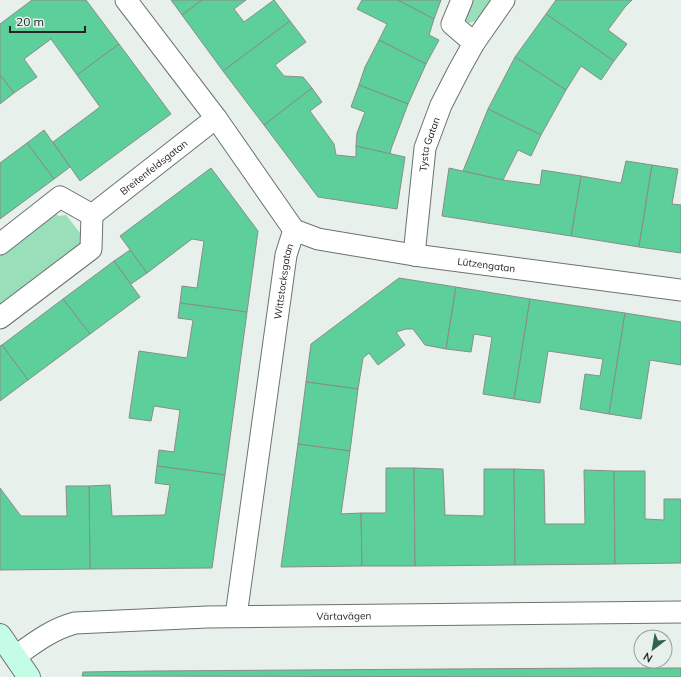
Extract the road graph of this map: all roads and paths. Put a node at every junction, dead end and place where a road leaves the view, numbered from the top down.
1 (126, 0) edge
2 (462, 0) edge
3 (504, 0) edge
4 (474, 43) junction
5 (216, 118) junction
6 (92, 215) junction
7 (294, 230) junction
8 (0, 244) edge
9 (414, 254) junction
10 (681, 290) edge
11 (0, 318) edge
12 (681, 612) edge
13 (236, 616) junction
14 (0, 635) edge
15 (16, 656) junction
16 (27, 676) edge

1 - 5 street, Wittstocksgatan
2 - 4 street
3 - 4 street, Tysta Gatan
4 - 9 street, Tysta Gatan
5 - 6 street, Breitenfeldsgatan
5 - 7 street, Wittstocksgatan
6 - 8 street
6 - 11 street
7 - 9 street, Lützengatan
7 - 13 street, Wittstocksgatan
9 - 10 street, Lützengatan
12 - 13 street, Värtavägen
13 - 15 street, Värtavägen
14 - 15 main road
15 - 16 main road

